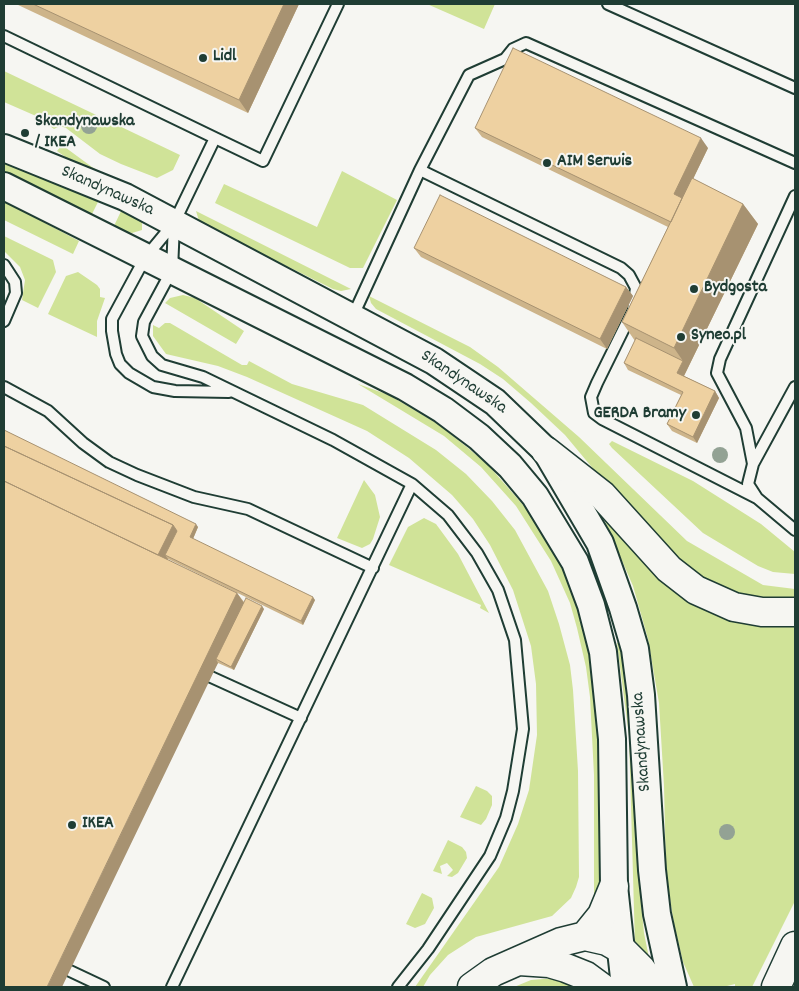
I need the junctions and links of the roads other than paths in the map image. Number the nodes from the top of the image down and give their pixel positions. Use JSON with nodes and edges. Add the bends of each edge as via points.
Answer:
{"nodes":[{"id":1,"x":338,"y":4,"type":"edge"},
{"id":2,"x":608,"y":4,"type":"edge"},
{"id":3,"x":4,"y":36,"type":"edge"},
{"id":4,"x":795,"y":88,"type":"edge"},
{"id":5,"x":215,"y":138,"type":"junction"},
{"id":6,"x":4,"y":148,"type":"edge"},
{"id":7,"x":795,"y":163,"type":"edge"},
{"id":8,"x":420,"y":170,"type":"junction"},
{"id":9,"x":4,"y":186,"type":"edge"},
{"id":10,"x":795,"y":196,"type":"edge"},
{"id":11,"x":174,"y":223,"type":"junction"},
{"id":12,"x":145,"y":258,"type":"junction"},
{"id":13,"x":4,"y":265,"type":"edge"},
{"id":14,"x":172,"y":270,"type":"junction"},
{"id":15,"x":351,"y":319,"type":"junction"},
{"id":16,"x":4,"y":321,"type":"edge"},
{"id":17,"x":4,"y":387,"type":"edge"},
{"id":18,"x":795,"y":387,"type":"edge"},
{"id":19,"x":235,"y":392,"type":"junction"},
{"id":20,"x":546,"y":451,"type":"junction"},
{"id":21,"x":753,"y":464,"type":"junction"},
{"id":22,"x":412,"y":484,"type":"junction"},
{"id":23,"x":757,"y":498,"type":"junction"},
{"id":24,"x":795,"y":530,"type":"edge"},
{"id":25,"x":373,"y":568,"type":"junction"},
{"id":26,"x":795,"y":612,"type":"edge"},
{"id":27,"x":211,"y":677,"type":"dead end"},
{"id":28,"x":301,"y":718,"type":"junction"},
{"id":29,"x":614,"y":886,"type":"junction"},
{"id":30,"x":585,"y":936,"type":"junction"},
{"id":31,"x":795,"y":946,"type":"edge"},
{"id":32,"x":621,"y":949,"type":"junction"},
{"id":33,"x":520,"y":960,"type":"junction"},
{"id":34,"x":70,"y":970,"type":"dead end"},
{"id":35,"x":104,"y":987,"type":"edge"},
{"id":36,"x":172,"y":987,"type":"edge"},
{"id":37,"x":398,"y":987,"type":"edge"},
{"id":38,"x":472,"y":987,"type":"edge"},
{"id":39,"x":601,"y":987,"type":"edge"},
{"id":40,"x":625,"y":987,"type":"edge"},
{"id":41,"x":654,"y":987,"type":"edge"},
{"id":42,"x":673,"y":987,"type":"edge"},
{"id":43,"x":776,"y":987,"type":"edge"}],
"edges":[{"from":1,"to":5,"type":"lane","via":[[263,160]]},
{"from":2,"to":4,"type":"lane"},
{"from":3,"to":5,"type":"lane"},
{"from":5,"to":11,"type":"lane"},
{"from":6,"to":11,"type":"street","name":"Skandynawska","via":[[112,191]]},
{"from":7,"to":8,"type":"lane","via":[[526,43],[513,49],[505,59],[469,75]]},
{"from":8,"to":15,"type":"lane"},
{"from":8,"to":23,"type":"lane","via":[[622,268],[636,288],[634,310],[591,397],[594,413]]},
{"from":9,"to":12,"type":"street","name":"Skandynawska"},
{"from":10,"to":21,"type":"lane","via":[[720,359],[717,373],[746,428]]},
{"from":11,"to":12,"type":"lane"},
{"from":11,"to":14,"type":"lane"},
{"from":11,"to":15,"type":"street","name":"Skandynawska"},
{"from":12,"to":14,"type":"street","name":"Skandynawska"},
{"from":12,"to":19,"type":"lane","via":[[112,319],[113,340],[120,364],[128,373],[153,387],[175,391]]},
{"from":13,"to":16,"type":"lane","via":[[15,282],[16,293]]},
{"from":14,"to":19,"type":"lane","via":[[144,322],[142,336],[146,345],[162,365],[203,377]]},
{"from":14,"to":29,"type":"street","name":"Skandynawska","via":[[405,387],[436,406],[494,452],[535,496],[574,562],[591,605],[603,652],[612,740]]},
{"from":15,"to":20,"type":"street","name":"Skandynawska","via":[[465,380],[509,414]]},
{"from":17,"to":25,"type":"lane","via":[[48,411],[109,462],[194,496],[248,509]]},
{"from":18,"to":21,"type":"lane"},
{"from":19,"to":22,"type":"lane","via":[[333,440]]},
{"from":20,"to":26,"type":"main road","via":[[602,495],[669,569],[696,590],[734,606],[762,612]]},
{"from":20,"to":42,"type":"street","name":"Skandynawska","via":[[600,543],[624,608],[635,650],[641,695],[652,870],[657,914]]},
{"from":21,"to":23,"type":"lane","via":[[748,484]]},
{"from":22,"to":25,"type":"lane"},
{"from":22,"to":37,"type":"lane","via":[[448,515],[477,553],[498,590],[515,640],[523,729],[513,791],[498,840],[428,948]]},
{"from":23,"to":24,"type":"lane"},
{"from":25,"to":28,"type":"lane"},
{"from":27,"to":28,"type":"lane"},
{"from":28,"to":36,"type":"lane"},
{"from":29,"to":30,"type":"main road","via":[[602,915]]},
{"from":29,"to":32,"type":"street","name":"Skandynawska"},
{"from":30,"to":32,"type":"main road","via":[[607,941]]},
{"from":30,"to":33,"type":"main road","via":[[561,942]]},
{"from":31,"to":43,"type":"main road"},
{"from":32,"to":40,"type":"street","name":"Skandynawska"},
{"from":32,"to":41,"type":"main road"},
{"from":33,"to":38,"type":"main road","via":[[493,972]]},
{"from":33,"to":39,"type":"main road","via":[[566,968],[586,976]]},
{"from":34,"to":35,"type":"lane"}]}
